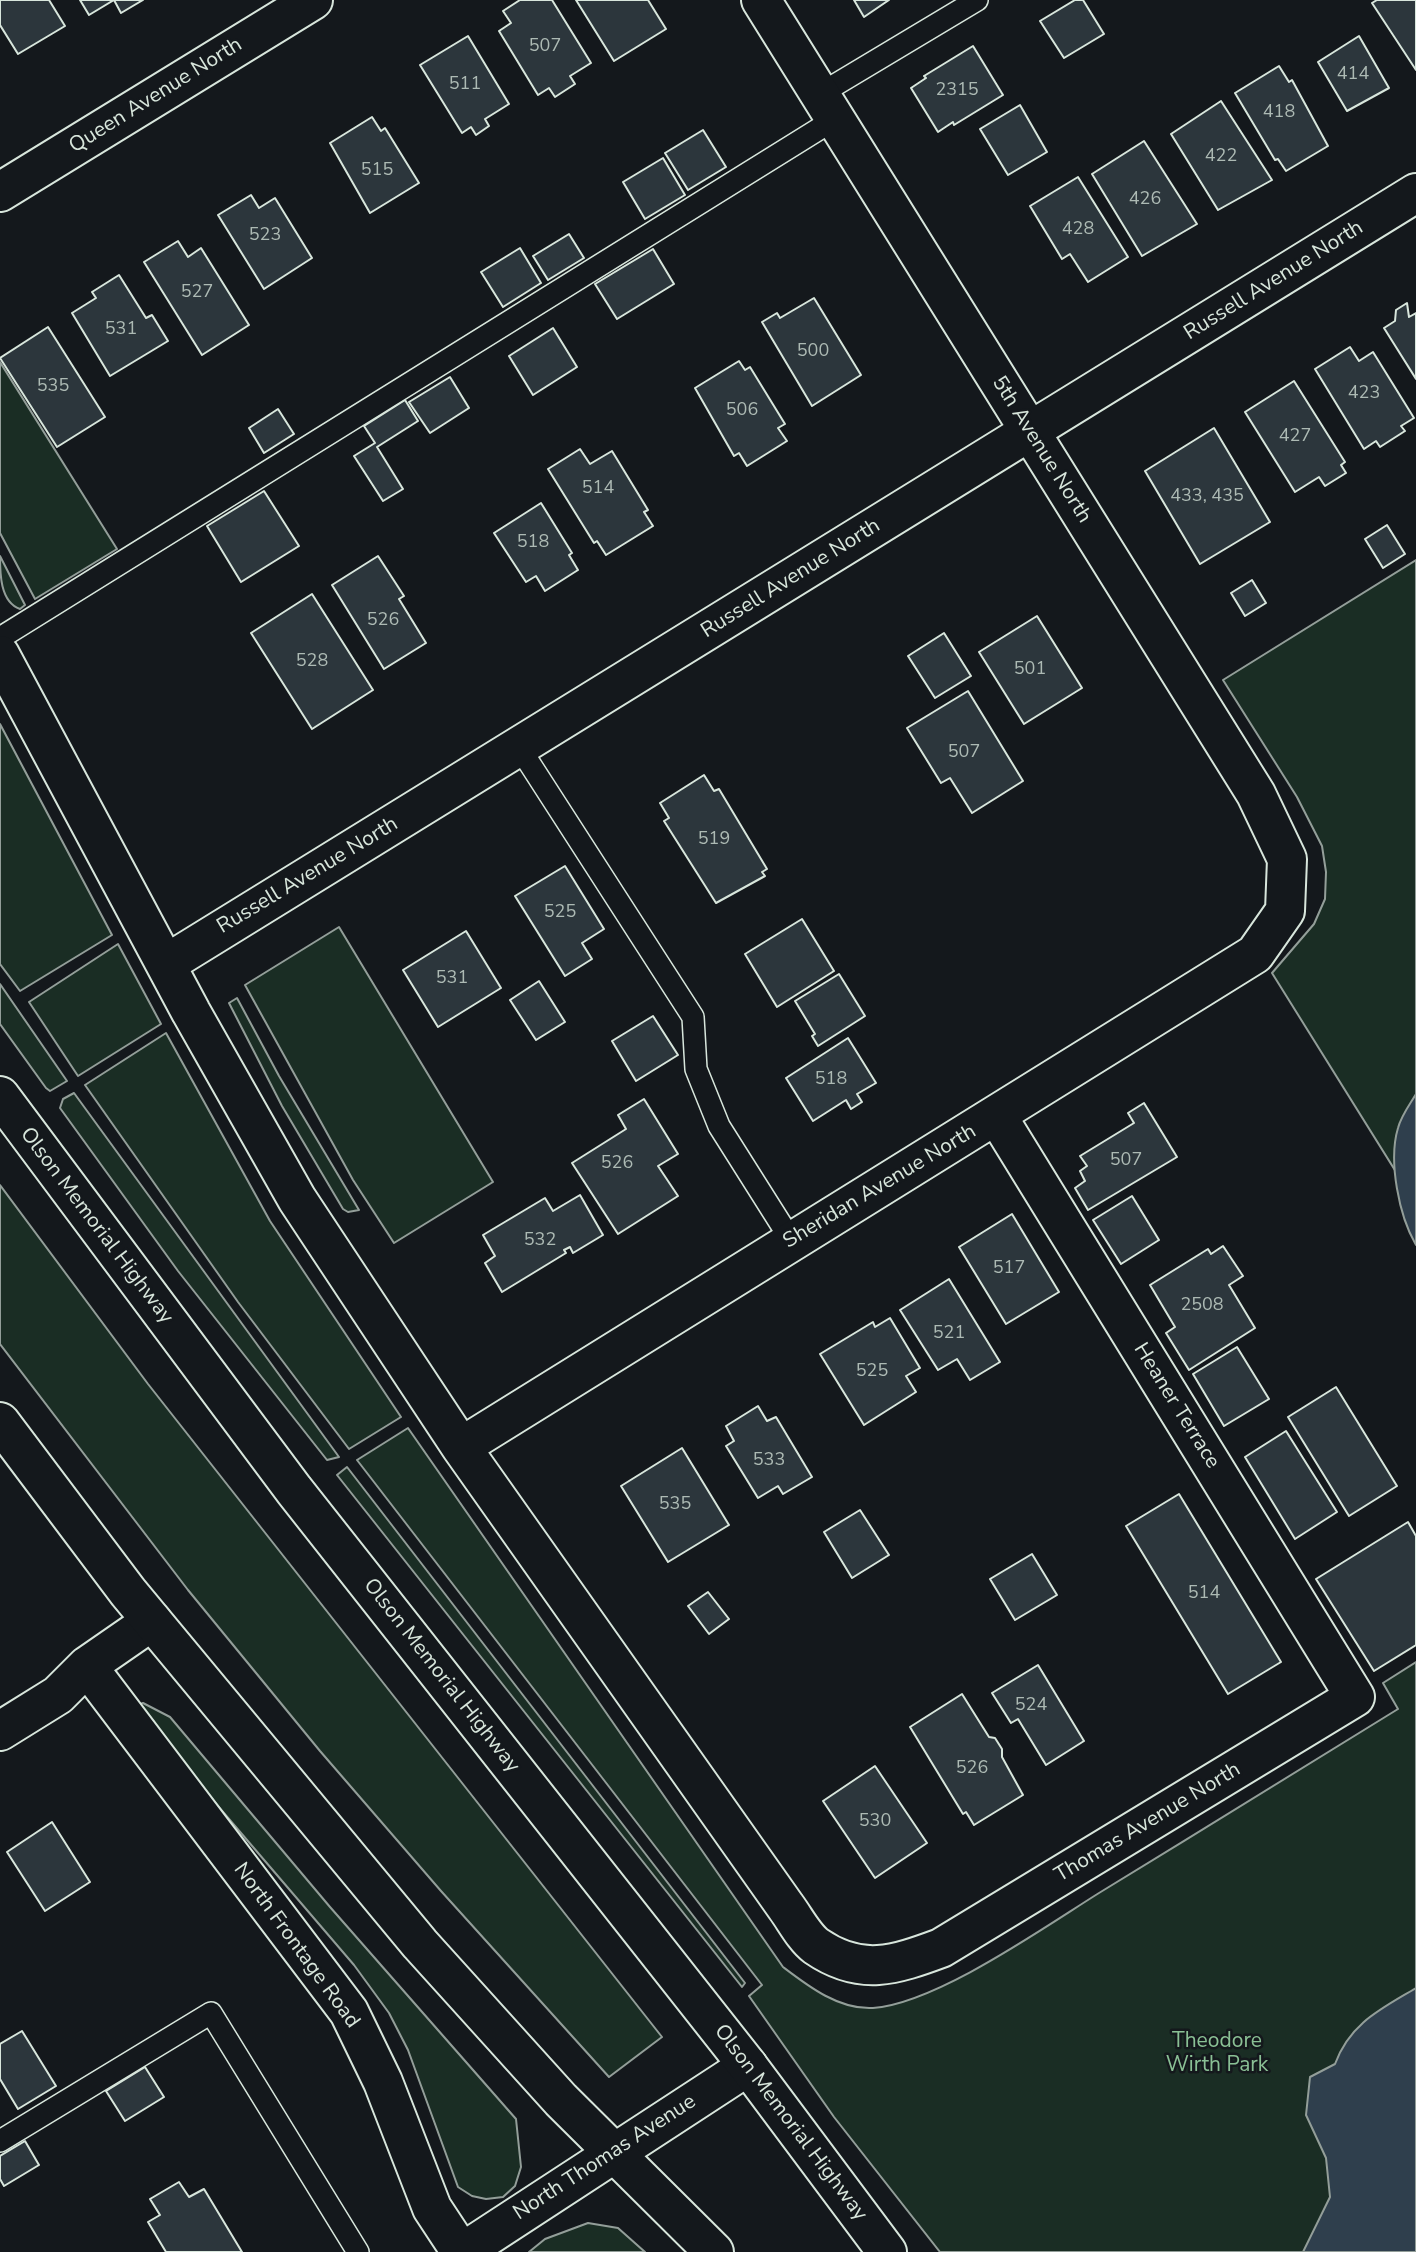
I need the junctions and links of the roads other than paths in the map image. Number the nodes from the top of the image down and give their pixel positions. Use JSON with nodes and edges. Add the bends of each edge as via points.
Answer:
{"nodes":[{"id":1,"x":313,"y":0,"type":"edge"},
{"id":2,"x":761,"y":0,"type":"edge"},
{"id":3,"x":977,"y":0,"type":"edge"},
{"id":4,"x":828,"y":106,"type":"junction"},
{"id":5,"x":0,"y":192,"type":"edge"},
{"id":6,"x":1416,"y":193,"type":"edge"},
{"id":7,"x":1030,"y":432,"type":"junction"},
{"id":8,"x":0,"y":638,"type":"edge"},
{"id":9,"x":0,"y":654,"type":"edge"},
{"id":10,"x":519,"y":747,"type":"junction"},
{"id":11,"x":1285,"y":911,"type":"joint"},
{"id":12,"x":166,"y":964,"type":"junction"},
{"id":13,"x":0,"y":1097,"type":"edge"},
{"id":14,"x":997,"y":1116,"type":"junction"},
{"id":15,"x":791,"y":1240,"type":"junction"},
{"id":16,"x":0,"y":1422,"type":"edge"},
{"id":17,"x":461,"y":1447,"type":"junction"},
{"id":18,"x":152,"y":1621,"type":"junction"},
{"id":19,"x":87,"y":1666,"type":"junction"},
{"id":20,"x":1355,"y":1697,"type":"joint"},
{"id":21,"x":0,"y":1731,"type":"edge"},
{"id":22,"x":748,"y":2066,"type":"junction"},
{"id":23,"x":0,"y":2141,"type":"edge"},
{"id":24,"x":612,"y":2152,"type":"junction"},
{"id":25,"x":358,"y":2252,"type":"edge"},
{"id":26,"x":462,"y":2252,"type":"edge"},
{"id":27,"x":714,"y":2252,"type":"edge"},
{"id":28,"x":887,"y":2252,"type":"edge"}],
"edges":[{"from":1,"to":5,"type":"street","name":"Queen Avenue North"},
{"from":2,"to":4,"type":"street","name":"5th Avenue North"},
{"from":3,"to":4,"type":"lane"},
{"from":4,"to":7,"type":"street","name":"5th Avenue North"},
{"from":4,"to":8,"type":"lane"},
{"from":6,"to":7,"type":"street","name":"Russell Avenue North"},
{"from":7,"to":10,"type":"street","name":"Russell Avenue North"},
{"from":7,"to":11,"type":"street","name":"5th Avenue North","via":[[1256,794],[1287,859]]},
{"from":9,"to":12,"type":"street","name":"Thomas Avenue North"},
{"from":10,"to":12,"type":"street","name":"Russell Avenue North"},
{"from":10,"to":15,"type":"lane","via":[[693,1017],[696,1069],[719,1126]]},
{"from":11,"to":14,"type":"street","name":"Sheridan Avenue North","via":[[1255,954]]},
{"from":12,"to":17,"type":"street","name":"Thomas Avenue North","via":[[297,1199]]},
{"from":13,"to":22,"type":"street","name":"Olson Memorial Highway","via":[[294,1490]]},
{"from":14,"to":15,"type":"street","name":"Sheridan Avenue North"},
{"from":14,"to":20,"type":"street","name":"Heaner Terrace"},
{"from":15,"to":17,"type":"street","name":"Sheridan Avenue North"},
{"from":16,"to":18,"type":"street"},
{"from":17,"to":20,"type":"street","name":"Thomas Avenue North","via":[[814,1945],[850,1963],[892,1966],[941,1948]]},
{"from":18,"to":19,"type":"street"},
{"from":18,"to":24,"type":"street","via":[[420,1944]]},
{"from":19,"to":21,"type":"street","via":[[58,1695]]},
{"from":19,"to":26,"type":"street","name":"North Frontage Road","via":[[349,2012],[383,2082],[432,2208]]},
{"from":22,"to":24,"type":"street","name":"North Thomas Avenue"},
{"from":22,"to":28,"type":"street","name":"Olson Memorial Highway"},
{"from":23,"to":25,"type":"lane","via":[[211,2013]]},
{"from":24,"to":26,"type":"street","name":"North Thomas Avenue"},
{"from":24,"to":27,"type":"street"}]}
